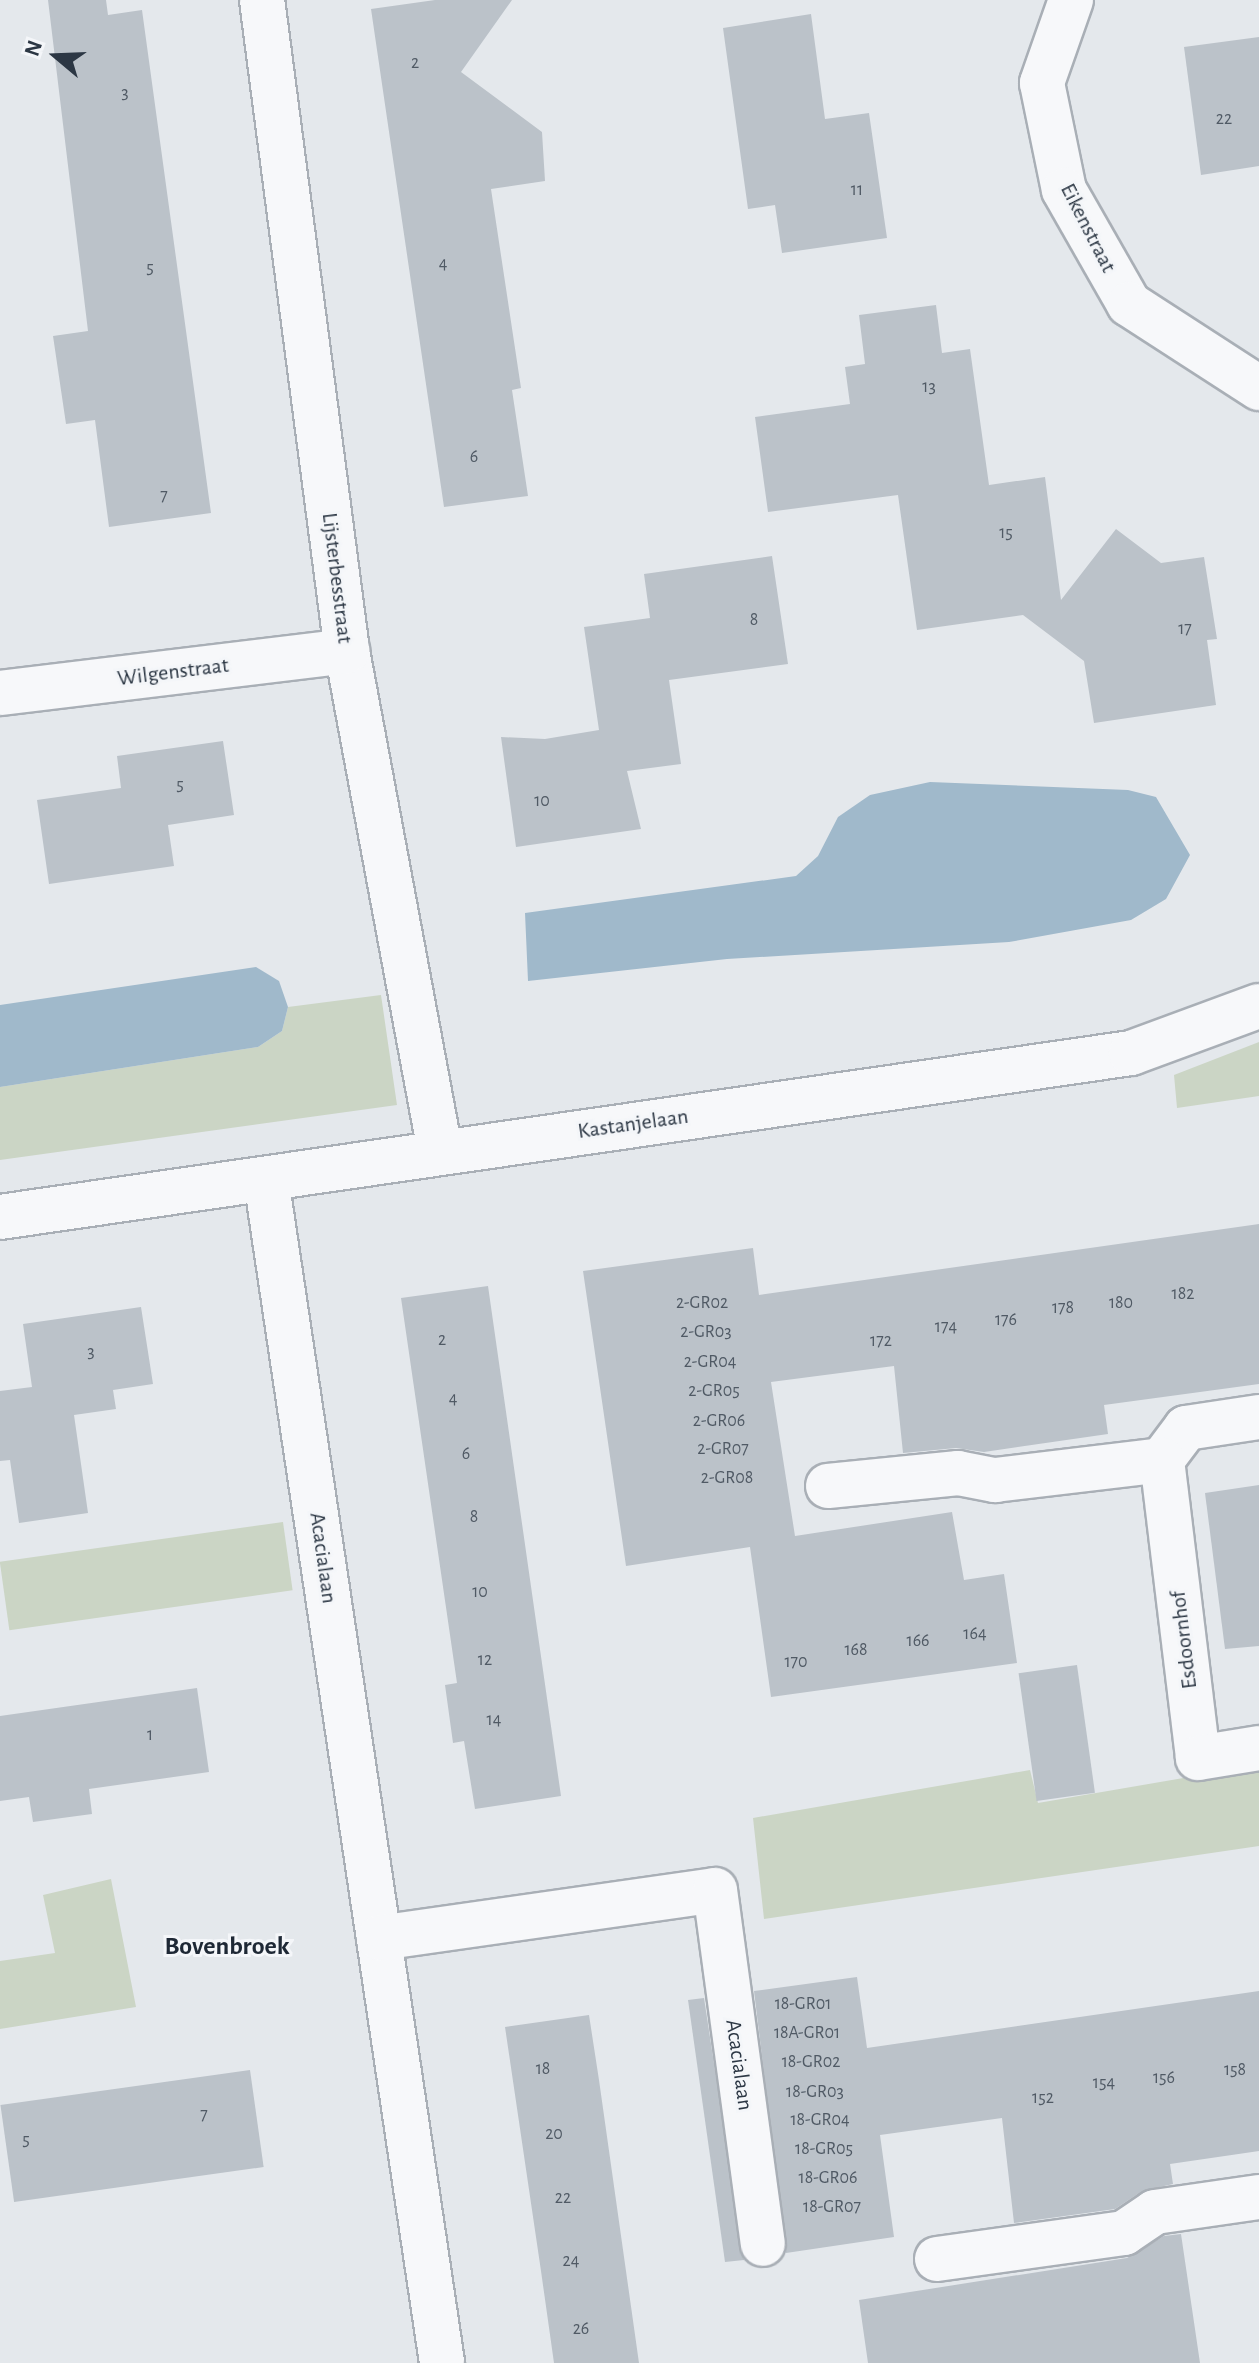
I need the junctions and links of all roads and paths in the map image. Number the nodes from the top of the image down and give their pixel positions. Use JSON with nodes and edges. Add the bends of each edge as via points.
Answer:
{"nodes":[{"id":1,"x":262,"y":0,"type":"edge"},
{"id":2,"x":1071,"y":0,"type":"edge"},
{"id":3,"x":1259,"y":388,"type":"edge"},
{"id":4,"x":347,"y":651,"type":"junction"},
{"id":5,"x":0,"y":693,"type":"edge"},
{"id":6,"x":1259,"y":1006,"type":"edge"},
{"id":7,"x":440,"y":1151,"type":"junction"},
{"id":8,"x":266,"y":1179,"type":"junction"},
{"id":9,"x":0,"y":1217,"type":"edge"},
{"id":10,"x":1259,"y":1417,"type":"edge"},
{"id":11,"x":1162,"y":1460,"type":"junction"},
{"id":12,"x":828,"y":1486,"type":"dead end"},
{"id":13,"x":1259,"y":1748,"type":"edge"},
{"id":14,"x":379,"y":1938,"type":"junction"},
{"id":15,"x":1259,"y":2197,"type":"edge"},
{"id":16,"x":763,"y":2244,"type":"dead end"},
{"id":17,"x":937,"y":2259,"type":"dead end"},
{"id":18,"x":442,"y":2363,"type":"edge"}],
"edges":[{"from":1,"to":4,"type":"street","name":"Lijsterbesstraat"},
{"from":2,"to":3,"type":"street","name":"Eikenstraat","via":[[1042,83],[1064,190],[1129,304]]},
{"from":4,"to":5,"type":"street","name":"Wilgenstraat"},
{"from":4,"to":7,"type":"street","name":"Lijsterbesstraat"},
{"from":6,"to":7,"type":"street","name":"Kastanjelaan","via":[[1131,1053]]},
{"from":7,"to":8,"type":"street","name":"Kastanjelaan"},
{"from":8,"to":9,"type":"street","name":"Kastanjelaan"},
{"from":8,"to":14,"type":"street","name":"Acacialaan"},
{"from":10,"to":11,"type":"street","via":[[1186,1428]]},
{"from":11,"to":12,"type":"street","via":[[995,1480],[958,1473]]},
{"from":11,"to":13,"type":"street","name":"Esdoornhof","via":[[1198,1758]]},
{"from":14,"to":16,"type":"street","name":"Acacialaan","via":[[715,1890]]},
{"from":14,"to":18,"type":"street","name":"Acacialaan"},
{"from":15,"to":17,"type":"street","via":[[1155,2212],[1124,2233]]}]}
